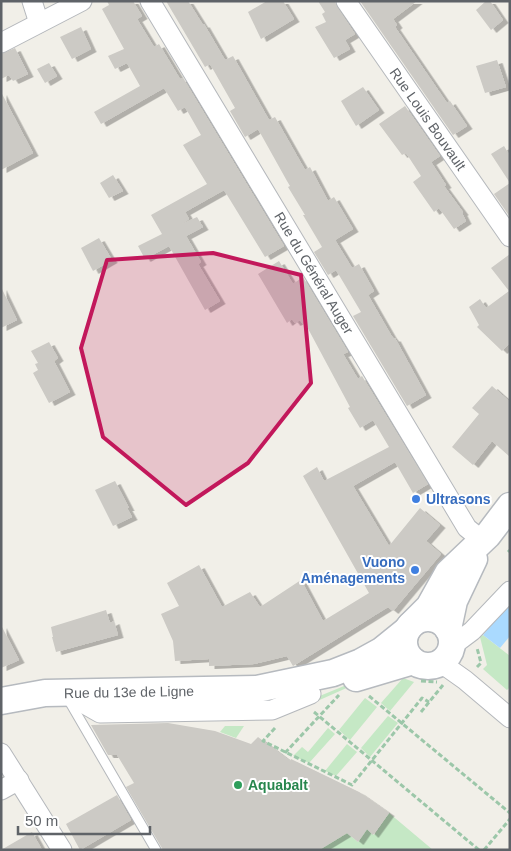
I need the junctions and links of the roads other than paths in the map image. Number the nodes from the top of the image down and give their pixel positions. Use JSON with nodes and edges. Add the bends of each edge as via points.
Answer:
{"nodes":[{"id":1,"x":32,"y":1,"type":"edge"},
{"id":2,"x":82,"y":1,"type":"edge"},
{"id":3,"x":150,"y":1,"type":"edge"},
{"id":4,"x":346,"y":1,"type":"edge"},
{"id":5,"x":39,"y":23,"type":"junction"},
{"id":6,"x":1,"y":43,"type":"edge"},
{"id":7,"x":510,"y":237,"type":"edge"},
{"id":8,"x":510,"y":506,"type":"edge"},
{"id":9,"x":482,"y":533,"type":"junction"},
{"id":10,"x":510,"y":591,"type":"edge"},
{"id":11,"x":409,"y":628,"type":"junction"},
{"id":12,"x":451,"y":651,"type":"junction"},
{"id":13,"x":413,"y":661,"type":"junction"},
{"id":14,"x":257,"y":689,"type":"junction"},
{"id":15,"x":64,"y":692,"type":"junction"},
{"id":16,"x":1,"y":701,"type":"edge"},
{"id":17,"x":313,"y":705,"type":"junction"},
{"id":18,"x":510,"y":718,"type":"edge"},
{"id":19,"x":1,"y":753,"type":"edge"},
{"id":20,"x":18,"y":780,"type":"junction"},
{"id":21,"x":1,"y":790,"type":"edge"},
{"id":22,"x":62,"y":850,"type":"edge"},
{"id":23,"x":156,"y":850,"type":"edge"}],
"edges":[{"from":1,"to":5,"type":"street"},
{"from":2,"to":5,"type":"street"},
{"from":3,"to":9,"type":"street","name":"Rue du Général Auger","via":[[467,528]]},
{"from":4,"to":7,"type":"street","name":"Rue Louis Bouvault"},
{"from":5,"to":6,"type":"street"},
{"from":8,"to":9,"type":"main road","name":"Rue du 13e de Ligne"},
{"from":9,"to":11,"type":"main road","name":"Rue du 13e de Ligne","via":[[448,573],[429,607]]},
{"from":9,"to":12,"type":"main road","name":"Rue du 13e de Ligne","via":[[454,601]]},
{"from":10,"to":12,"type":"street"},
{"from":11,"to":12,"type":"main road","via":[[419,620],[438,620]]},
{"from":11,"to":13,"type":"main road","via":[[404,648]]},
{"from":11,"to":14,"type":"main road","name":"Rue du 13e de Ligne","via":[[381,651],[361,662],[333,673]]},
{"from":12,"to":13,"type":"main road","via":[[427,666]]},
{"from":12,"to":18,"type":"street","via":[[465,680]]},
{"from":13,"to":17,"type":"main road","name":"Rue du 13e de Ligne","via":[[384,668]]},
{"from":14,"to":15,"type":"main road","name":"Rue du 13e de Ligne"},
{"from":14,"to":17,"type":"main road","name":"Rue du 13e de Ligne"},
{"from":15,"to":16,"type":"main road","name":"Rue du 13e de Ligne"},
{"from":15,"to":17,"type":"street","via":[[100,713],[272,710]]},
{"from":15,"to":23,"type":"lane"},
{"from":19,"to":20,"type":"street"},
{"from":20,"to":21,"type":"street"},
{"from":20,"to":22,"type":"street"}]}
